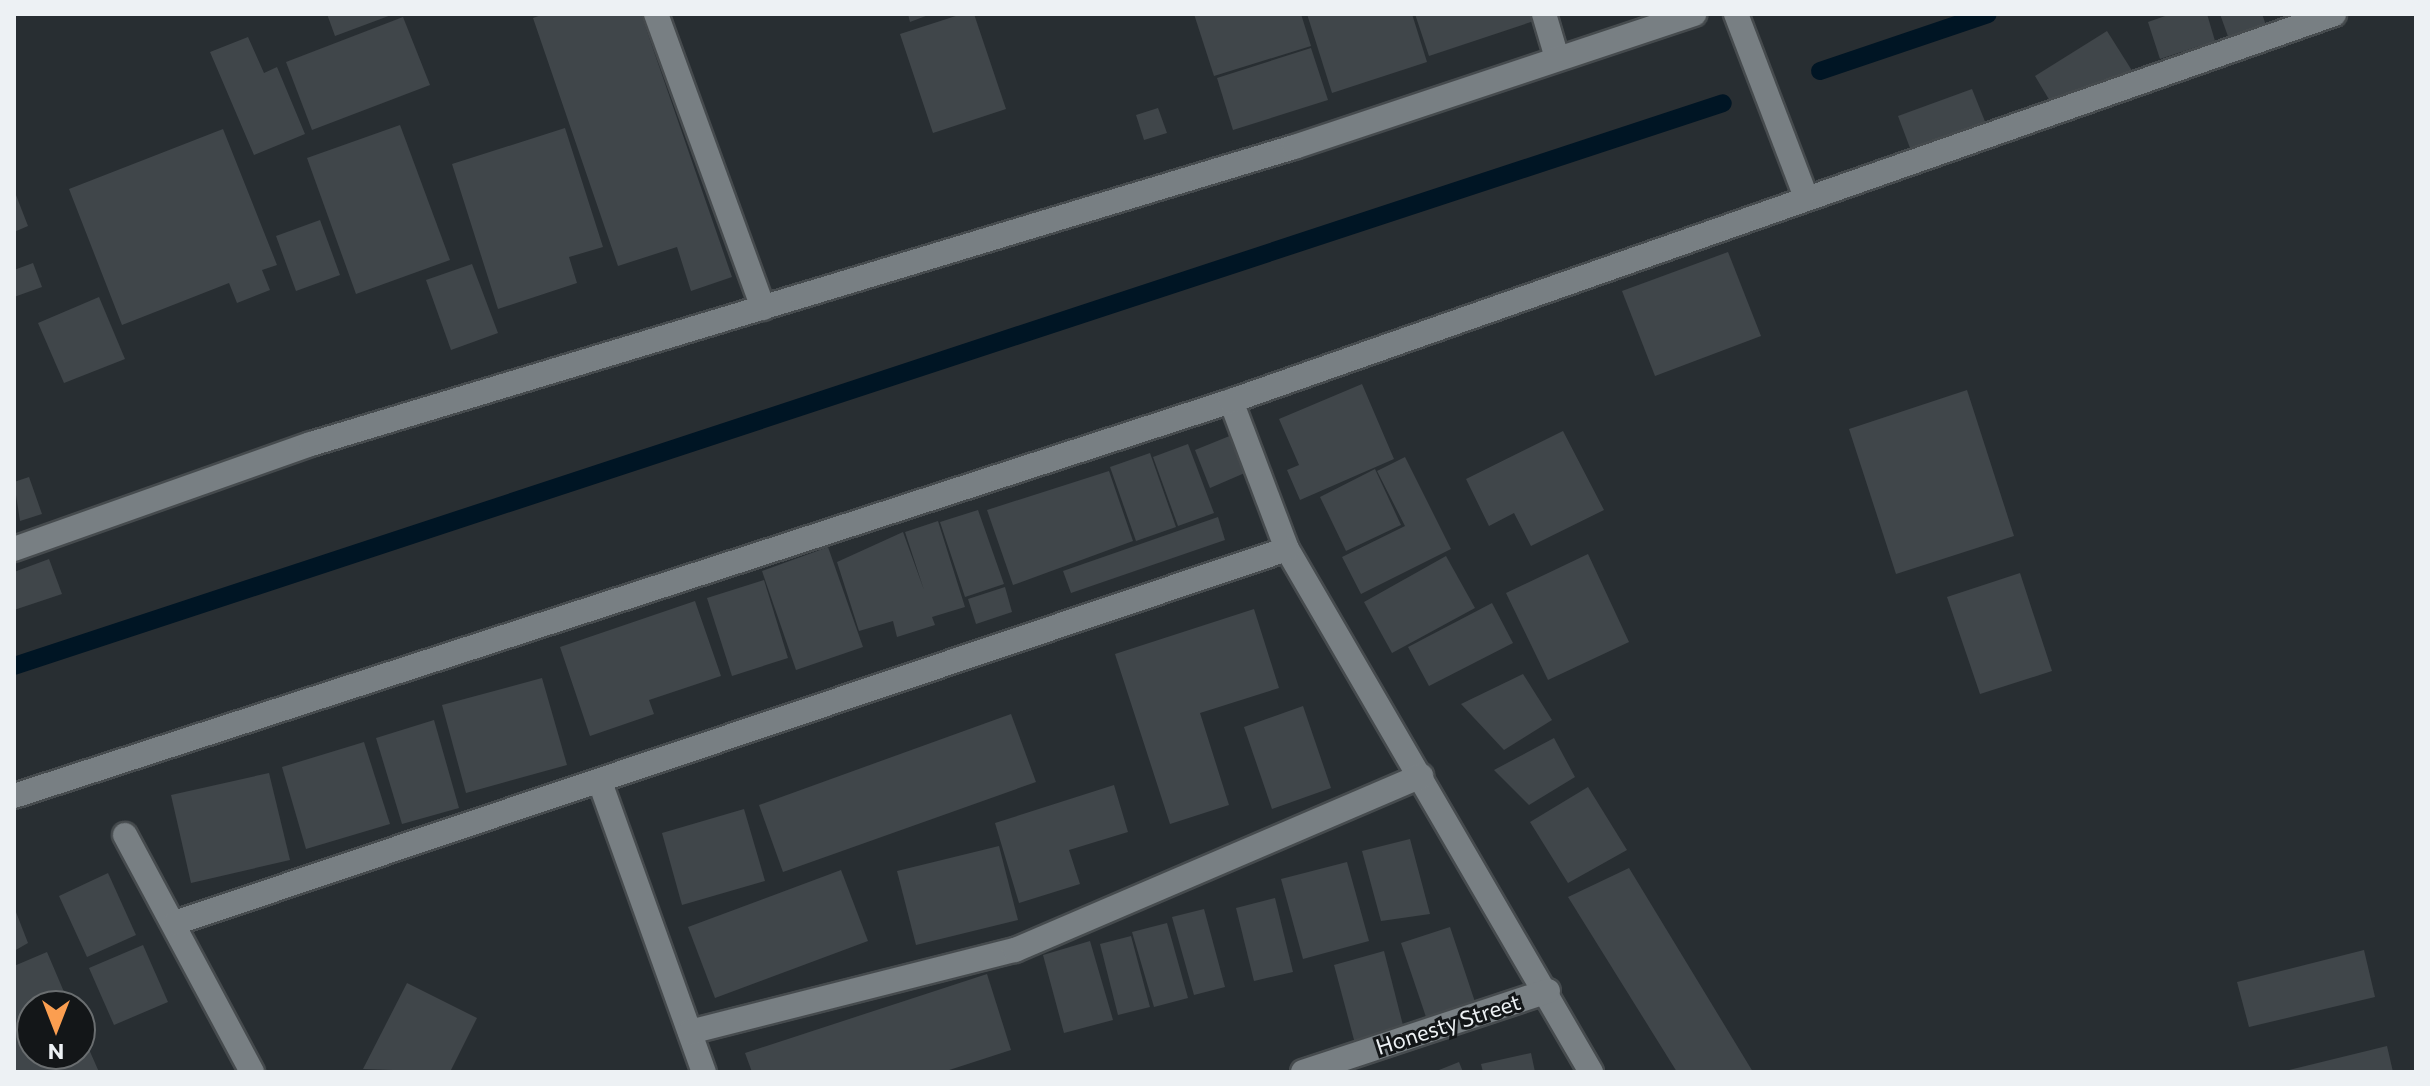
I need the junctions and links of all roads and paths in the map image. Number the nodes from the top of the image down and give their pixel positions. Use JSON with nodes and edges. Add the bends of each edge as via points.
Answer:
{"nodes":[{"id":1,"x":656,"y":14,"type":"edge"},
{"id":2,"x":1544,"y":14,"type":"edge"},
{"id":3,"x":1694,"y":14,"type":"edge"},
{"id":4,"x":1736,"y":14,"type":"edge"},
{"id":5,"x":2334,"y":14,"type":"edge"},
{"id":6,"x":1557,"y":58,"type":"junction"},
{"id":7,"x":1806,"y":197,"type":"junction"},
{"id":8,"x":763,"y":308,"type":"junction"},
{"id":9,"x":1231,"y":401,"type":"junction"},
{"id":10,"x":14,"y":549,"type":"edge"},
{"id":11,"x":1287,"y":549,"type":"junction"},
{"id":12,"x":1421,"y":776,"type":"junction"},
{"id":13,"x":600,"y":782,"type":"junction"},
{"id":14,"x":14,"y":796,"type":"edge"},
{"id":15,"x":125,"y":835,"type":"dead end"},
{"id":16,"x":175,"y":923,"type":"junction"},
{"id":17,"x":1548,"y":991,"type":"junction"},
{"id":18,"x":690,"y":1032,"type":"junction"},
{"id":19,"x":249,"y":1071,"type":"edge"},
{"id":20,"x":704,"y":1072,"type":"edge"},
{"id":21,"x":1303,"y":1072,"type":"edge"},
{"id":22,"x":1591,"y":1072,"type":"edge"}],
"edges":[{"from":1,"to":8,"type":"street"},
{"from":2,"to":6,"type":"street"},
{"from":3,"to":6,"type":"street"},
{"from":4,"to":7,"type":"street"},
{"from":5,"to":7,"type":"street"},
{"from":6,"to":8,"type":"street","via":[[1294,147]]},
{"from":7,"to":9,"type":"street"},
{"from":8,"to":10,"type":"street","via":[[311,444]]},
{"from":9,"to":11,"type":"street"},
{"from":9,"to":14,"type":"street"},
{"from":11,"to":12,"type":"street"},
{"from":11,"to":13,"type":"street"},
{"from":12,"to":17,"type":"street"},
{"from":12,"to":18,"type":"street","via":[[1015,950]]},
{"from":13,"to":16,"type":"street"},
{"from":13,"to":18,"type":"street"},
{"from":15,"to":16,"type":"street"},
{"from":16,"to":19,"type":"street"},
{"from":17,"to":21,"type":"street","name":"Honesty Street"},
{"from":17,"to":22,"type":"street"},
{"from":18,"to":20,"type":"street"}]}
